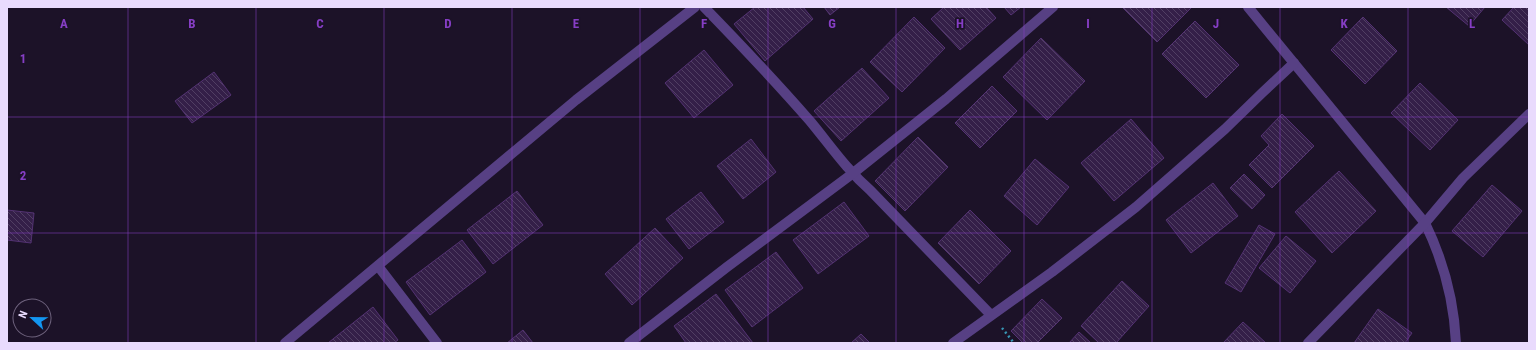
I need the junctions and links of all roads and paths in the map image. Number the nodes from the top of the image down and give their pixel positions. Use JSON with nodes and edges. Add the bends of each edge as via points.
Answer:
{"nodes":[{"id":1,"x":695,"y":7,"type":"edge"},
{"id":2,"x":704,"y":7,"type":"edge"},
{"id":3,"x":1053,"y":7,"type":"edge"},
{"id":4,"x":1248,"y":7,"type":"edge"},
{"id":5,"x":1294,"y":63,"type":"junction"},
{"id":6,"x":1529,"y":114,"type":"edge"},
{"id":7,"x":852,"y":174,"type":"junction"},
{"id":8,"x":1425,"y":223,"type":"junction"},
{"id":9,"x":378,"y":266,"type":"junction"},
{"id":10,"x":991,"y":315,"type":"junction"},
{"id":11,"x":285,"y":343,"type":"edge"},
{"id":12,"x":437,"y":343,"type":"edge"},
{"id":13,"x":629,"y":343,"type":"edge"},
{"id":14,"x":953,"y":343,"type":"edge"},
{"id":15,"x":1308,"y":343,"type":"edge"},
{"id":16,"x":1456,"y":343,"type":"edge"}],
"edges":[{"from":1,"to":9,"type":"street","via":[[576,100]]},
{"from":2,"to":7,"type":"street","via":[[805,116]]},
{"from":3,"to":7,"type":"street","via":[[946,99]]},
{"from":4,"to":5,"type":"street"},
{"from":5,"to":8,"type":"street"},
{"from":5,"to":10,"type":"street","via":[[1225,129],[1136,207]]},
{"from":6,"to":8,"type":"street","via":[[1463,178]]},
{"from":7,"to":10,"type":"street"},
{"from":7,"to":13,"type":"street"},
{"from":8,"to":15,"type":"street"},
{"from":8,"to":16,"type":"street","via":[[1438,250],[1448,283]]},
{"from":9,"to":11,"type":"street"},
{"from":9,"to":12,"type":"street"},
{"from":10,"to":14,"type":"street"}]}
